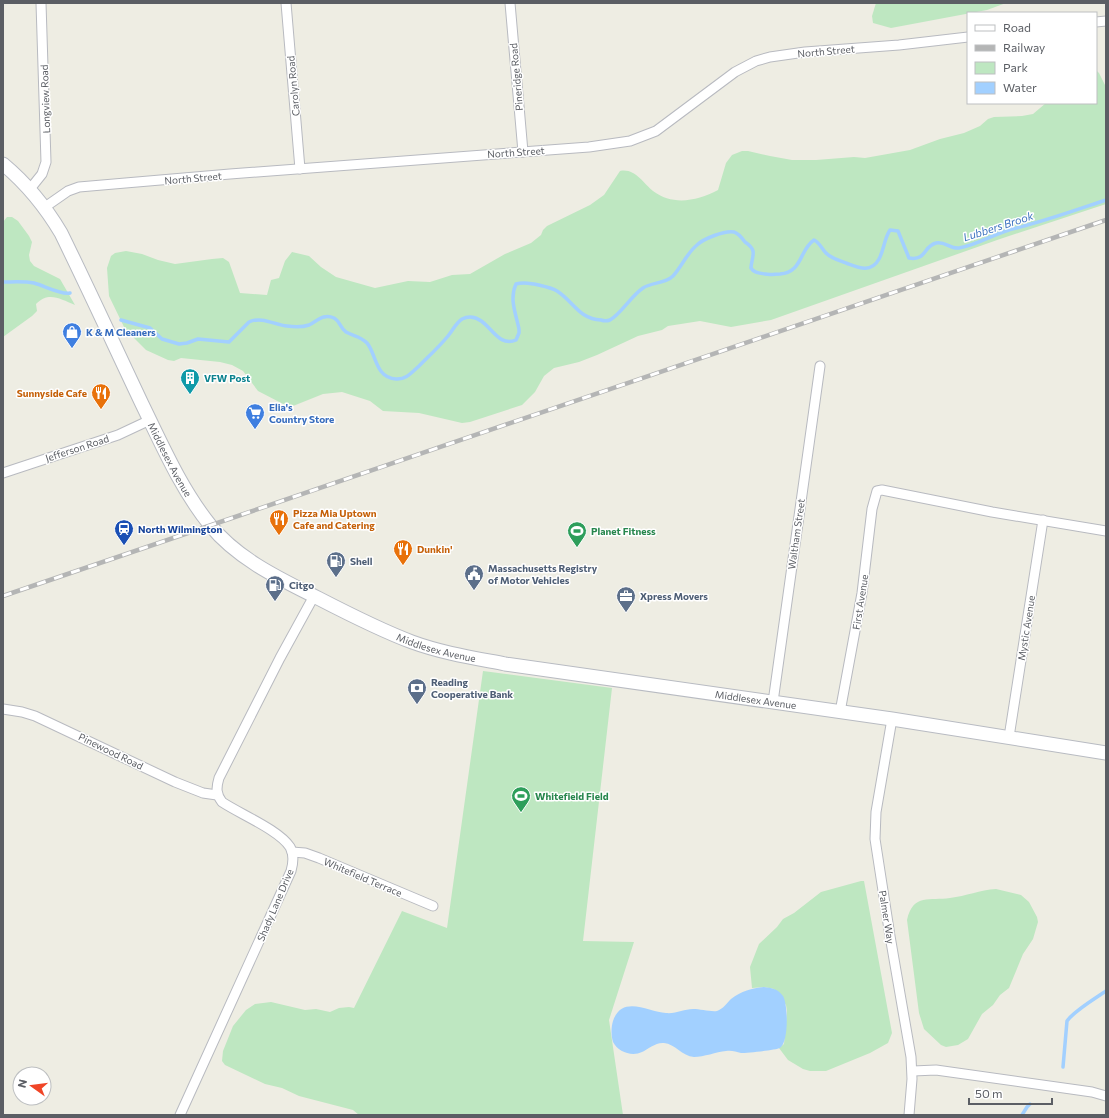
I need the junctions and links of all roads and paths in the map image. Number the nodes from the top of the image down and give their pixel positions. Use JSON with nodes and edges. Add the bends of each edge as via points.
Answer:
{"nodes":[{"id":1,"x":41,"y":3,"type":"edge"},
{"id":2,"x":286,"y":3,"type":"edge"},
{"id":3,"x":510,"y":3,"type":"edge"},
{"id":4,"x":967,"y":38,"type":"edge"},
{"id":5,"x":523,"y":152,"type":"junction"},
{"id":6,"x":3,"y":164,"type":"edge"},
{"id":7,"x":300,"y":169,"type":"junction"},
{"id":8,"x":30,"y":189,"type":"junction"},
{"id":9,"x":45,"y":207,"type":"junction"},
{"id":10,"x":820,"y":366,"type":"dead end"},
{"id":11,"x":150,"y":420,"type":"junction"},
{"id":12,"x":3,"y":473,"type":"edge"},
{"id":13,"x":1042,"y":520,"type":"junction"},
{"id":14,"x":1106,"y":531,"type":"edge"},
{"id":15,"x":314,"y":596,"type":"junction"},
{"id":16,"x":773,"y":702,"type":"junction"},
{"id":17,"x":3,"y":709,"type":"edge"},
{"id":18,"x":840,"y":712,"type":"junction"},
{"id":19,"x":892,"y":719,"type":"junction"},
{"id":20,"x":1009,"y":737,"type":"junction"},
{"id":21,"x":1106,"y":753,"type":"edge"},
{"id":22,"x":218,"y":795,"type":"junction"},
{"id":23,"x":292,"y":852,"type":"junction"},
{"id":24,"x":433,"y":906,"type":"dead end"},
{"id":25,"x":913,"y":1071,"type":"junction"},
{"id":26,"x":1106,"y":1096,"type":"edge"},
{"id":27,"x":180,"y":1115,"type":"edge"},
{"id":28,"x":909,"y":1115,"type":"edge"}],
"edges":[{"from":1,"to":8,"type":"street","name":"Longview Road","via":[[46,162],[42,174]]},
{"from":2,"to":7,"type":"street","name":"Carolyn Road"},
{"from":3,"to":5,"type":"street","name":"Pineridge Road"},
{"from":4,"to":5,"type":"street","name":"North Street","via":[[770,57],[735,72],[656,131],[644,136],[603,146]]},
{"from":5,"to":7,"type":"street","name":"North Street"},
{"from":6,"to":8,"type":"main road","name":"Middlesex Avenue"},
{"from":7,"to":9,"type":"street","name":"North Street","via":[[80,187],[68,191]]},
{"from":8,"to":9,"type":"main road","name":"Middlesex Avenue"},
{"from":9,"to":11,"type":"main road","name":"Middlesex Avenue","via":[[76,263]]},
{"from":10,"to":16,"type":"street","name":"Waltham Street"},
{"from":11,"to":12,"type":"street","name":"Jefferson Road","via":[[118,435]]},
{"from":11,"to":15,"type":"main road","name":"Middlesex Avenue","via":[[182,482],[218,534],[232,548],[266,571]]},
{"from":13,"to":14,"type":"street"},
{"from":13,"to":18,"type":"street","name":"First Avenue","via":[[877,491],[872,509],[862,593]]},
{"from":13,"to":20,"type":"street","name":"Mystic Avenue"},
{"from":15,"to":16,"type":"main road","name":"Middlesex Avenue","via":[[395,635],[451,653],[513,665]]},
{"from":15,"to":22,"type":"street","via":[[219,778]]},
{"from":16,"to":18,"type":"main road","name":"Middlesex Avenue"},
{"from":17,"to":22,"type":"street","name":"Pinewood Road","via":[[35,716],[175,782],[203,793]]},
{"from":18,"to":19,"type":"main road","name":"Middlesex Avenue"},
{"from":19,"to":20,"type":"main road","name":"Middlesex Avenue"},
{"from":19,"to":25,"type":"street","name":"Palmer Way","via":[[876,812],[875,839]]},
{"from":20,"to":21,"type":"main road","name":"Middlesex Avenue"},
{"from":22,"to":23,"type":"street","via":[[226,805],[272,831]]},
{"from":23,"to":24,"type":"street","name":"Whitefield Terrace","via":[[319,858]]},
{"from":23,"to":27,"type":"street","name":"Shady Lane Drive","via":[[292,867],[287,882]]},
{"from":25,"to":26,"type":"street","via":[[936,1070]]},
{"from":25,"to":28,"type":"street","name":"Palmer Way"}]}
